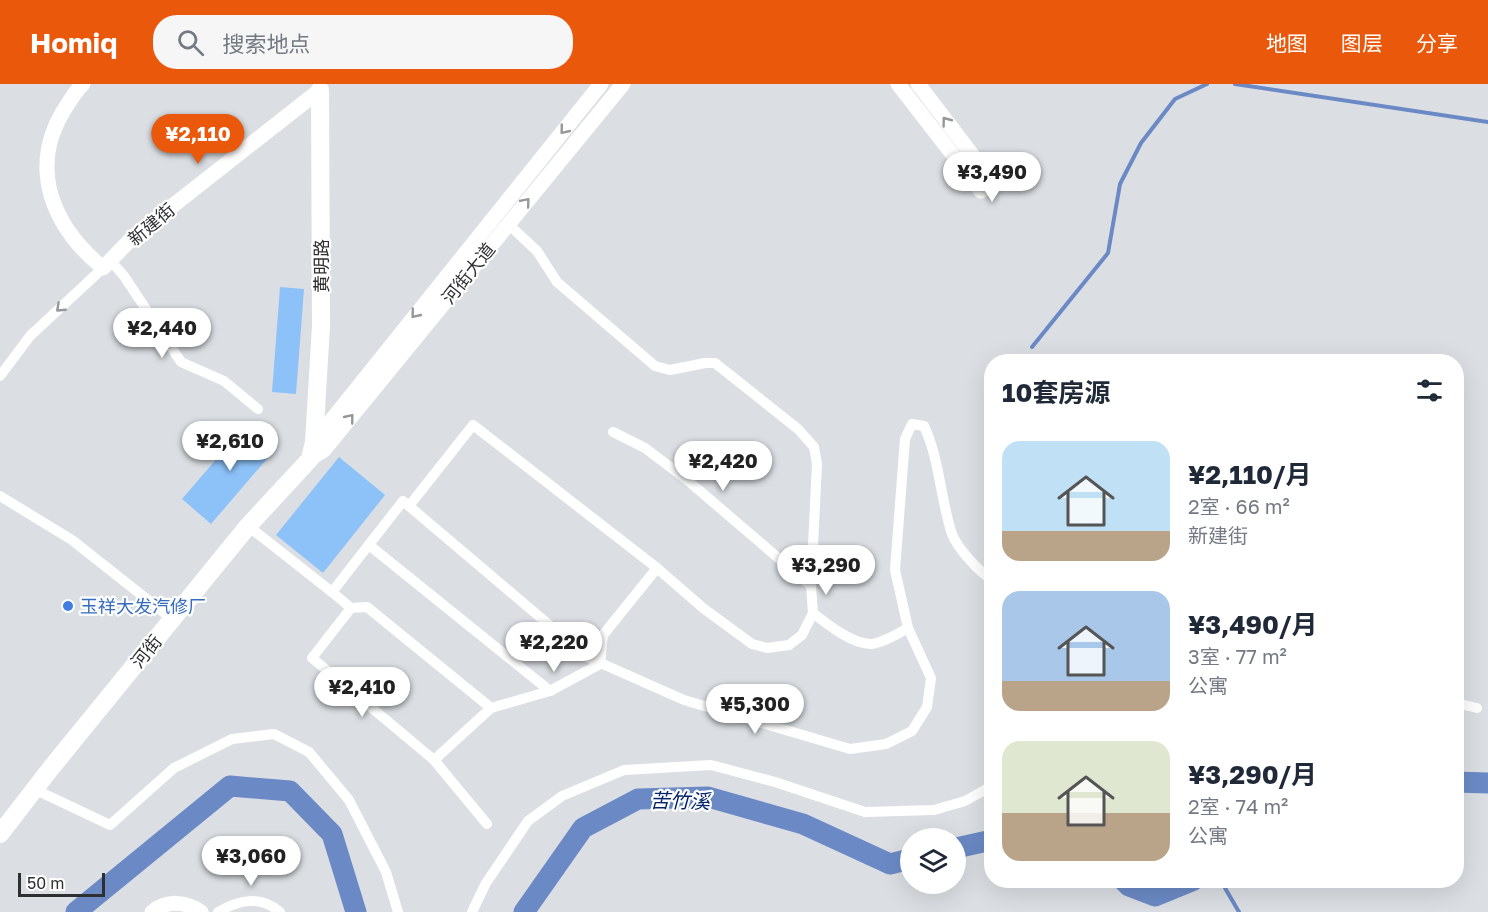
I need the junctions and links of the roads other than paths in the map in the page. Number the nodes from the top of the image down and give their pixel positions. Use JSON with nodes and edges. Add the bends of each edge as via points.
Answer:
{"nodes":[{"id":1,"x":83,"y":84,"type":"edge"},
{"id":2,"x":601,"y":84,"type":"edge"},
{"id":3,"x":623,"y":84,"type":"edge"},
{"id":4,"x":898,"y":84,"type":"edge"},
{"id":5,"x":918,"y":84,"type":"edge"},
{"id":6,"x":325,"y":87,"type":"edge"},
{"id":7,"x":508,"y":224,"type":"junction"},
{"id":8,"x":107,"y":264,"type":"junction"},
{"id":9,"x":0,"y":376,"type":"edge"},
{"id":10,"x":258,"y":409,"type":"dead end"},
{"id":11,"x":613,"y":432,"type":"dead end"},
{"id":12,"x":312,"y":451,"type":"junction"},
{"id":13,"x":0,"y":496,"type":"edge"},
{"id":14,"x":409,"y":506,"type":"junction"},
{"id":15,"x":248,"y":526,"type":"junction"},
{"id":16,"x":369,"y":545,"type":"junction"},
{"id":17,"x":657,"y":568,"type":"junction"},
{"id":18,"x":984,"y":575,"type":"edge"},
{"id":19,"x":811,"y":586,"type":"junction"},
{"id":20,"x":332,"y":592,"type":"junction"},
{"id":21,"x":351,"y":608,"type":"junction"},
{"id":22,"x":813,"y":613,"type":"junction"},
{"id":23,"x":172,"y":619,"type":"junction"},
{"id":24,"x":908,"y":627,"type":"junction"},
{"id":25,"x":600,"y":664,"type":"junction"},
{"id":26,"x":550,"y":691,"type":"junction"},
{"id":27,"x":1464,"y":705,"type":"edge"},
{"id":28,"x":492,"y":708,"type":"junction"},
{"id":29,"x":1477,"y":708,"type":"dead end"},
{"id":30,"x":434,"y":760,"type":"junction"},
{"id":31,"x":36,"y":790,"type":"junction"},
{"id":32,"x":984,"y":790,"type":"edge"},
{"id":33,"x":487,"y":824,"type":"dead end"},
{"id":34,"x":0,"y":834,"type":"edge"},
{"id":35,"x":152,"y":912,"type":"edge"},
{"id":36,"x":201,"y":912,"type":"edge"},
{"id":37,"x":218,"y":912,"type":"edge"},
{"id":38,"x":280,"y":912,"type":"edge"},
{"id":39,"x":398,"y":912,"type":"edge"},
{"id":40,"x":472,"y":912,"type":"edge"}],
"edges":[{"from":1,"to":8,"type":"main road","via":[[48,143],[49,191],[73,238],[89,257]]},
{"from":2,"to":12,"type":"main road","name":"河街大道","one_way":true},
{"from":7,"to":3,"type":"main road","name":"河街大道","one_way":true},
{"from":4,"to":5,"type":"main road","one_way":true,"via":[[981,191],[993,182]]},
{"from":6,"to":8,"type":"main road","name":"新建街","via":[[133,237]]},
{"from":6,"to":12,"type":"highway","name":"黄明路","via":[[321,327]]},
{"from":12,"to":7,"type":"main road","name":"河街大道","one_way":true,"via":[[324,450]]},
{"from":7,"to":19,"type":"street","via":[[537,252],[556,282],[656,366],[670,370],[716,363],[798,429],[814,447],[817,464]]},
{"from":8,"to":9,"type":"street","name":"新建街","one_way":true,"via":[[30,336]]},
{"from":8,"to":10,"type":"street","via":[[124,276],[181,362],[224,381]]},
{"from":11,"to":19,"type":"street","via":[[645,448],[686,479]]},
{"from":12,"to":15,"type":"highway","name":"河街"},
{"from":13,"to":23,"type":"street","via":[[72,540]]},
{"from":14,"to":16,"type":"street","via":[[403,501]]},
{"from":14,"to":17,"type":"street","via":[[473,426]]},
{"from":14,"to":25,"type":"street"},
{"from":15,"to":20,"type":"street"},
{"from":15,"to":23,"type":"highway","name":"河街"},
{"from":16,"to":20,"type":"street"},
{"from":16,"to":26,"type":"street"},
{"from":17,"to":22,"type":"street","via":[[752,644],[767,648],[789,645],[802,635]]},
{"from":17,"to":25,"type":"street","via":[[603,635]]},
{"from":18,"to":24,"type":"street","via":[[953,536],[933,445],[924,426],[912,424],[904,439],[895,570]]},
{"from":19,"to":22,"type":"street"},
{"from":20,"to":21,"type":"street"},
{"from":21,"to":28,"type":"street","via":[[367,607]]},
{"from":21,"to":30,"type":"street","via":[[312,658]]},
{"from":22,"to":24,"type":"street","via":[[843,635],[871,644]]},
{"from":23,"to":31,"type":"highway","name":"河街"},
{"from":24,"to":25,"type":"street","via":[[932,678],[927,707],[912,730],[886,744],[850,749],[684,700]]},
{"from":25,"to":26,"type":"street"},
{"from":26,"to":28,"type":"street"},
{"from":27,"to":29,"type":"street"},
{"from":28,"to":30,"type":"street"},
{"from":30,"to":33,"type":"street"},
{"from":31,"to":34,"type":"highway","name":"河街"},
{"from":31,"to":39,"type":"street","via":[[110,825],[174,768],[232,739],[274,734],[309,752],[350,800],[386,872]]},
{"from":32,"to":40,"type":"street","via":[[934,810],[865,812],[711,765],[624,770],[562,796],[528,822],[486,883]]},
{"from":35,"to":36,"type":"main road","via":[[160,905],[175,903],[192,905]]},
{"from":37,"to":38,"type":"street","via":[[231,904],[257,900]]}]}
